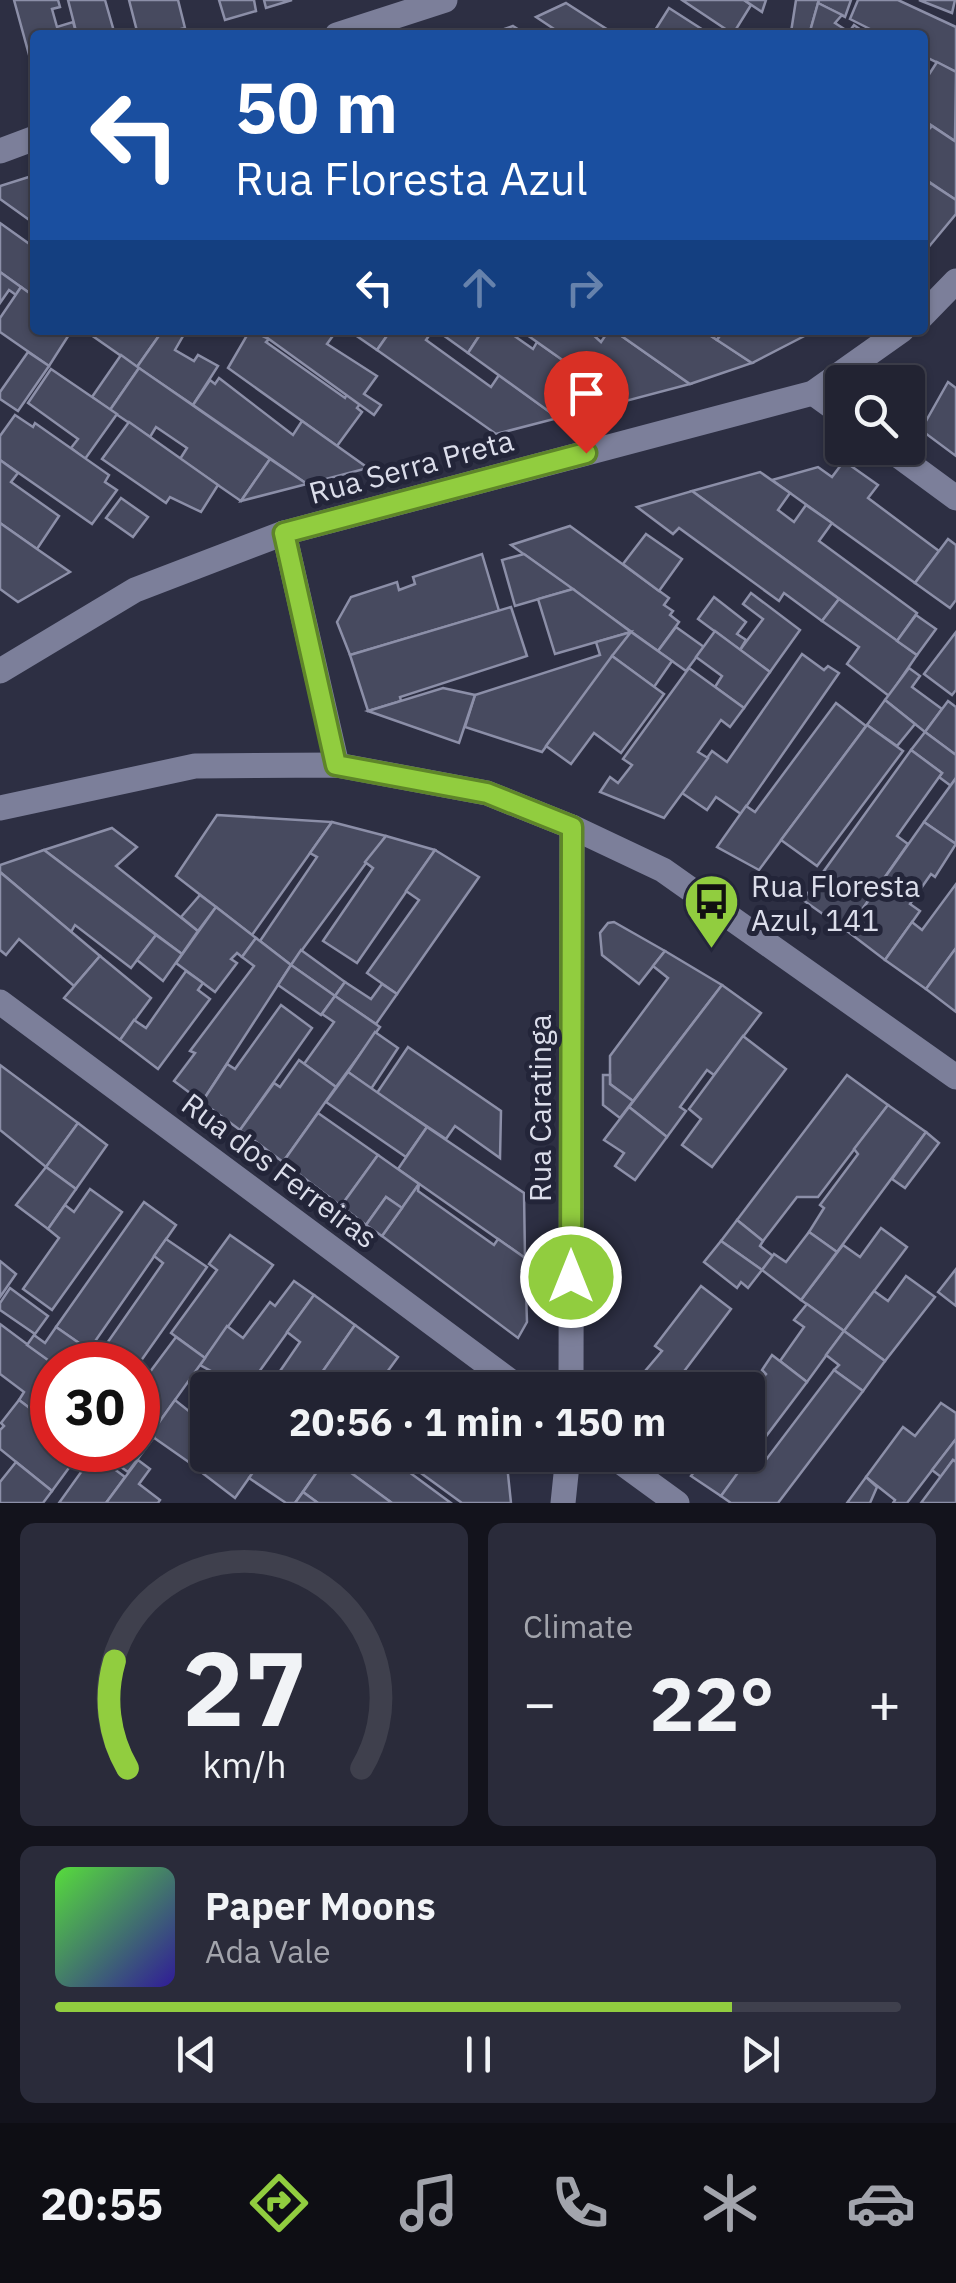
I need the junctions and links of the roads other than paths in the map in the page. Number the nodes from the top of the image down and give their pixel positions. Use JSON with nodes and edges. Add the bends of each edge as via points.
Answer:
{"nodes":[{"id":1,"x":446,"y":0,"type":"edge"},
{"id":2,"x":353,"y":30,"type":"edge"},
{"id":3,"x":30,"y":140,"type":"edge"},
{"id":4,"x":0,"y":151,"type":"edge"},
{"id":5,"x":956,"y":281,"type":"edge"},
{"id":6,"x":928,"y":310,"type":"edge"},
{"id":7,"x":895,"y":335,"type":"edge"},
{"id":8,"x":814,"y":393,"type":"junction"},
{"id":9,"x":825,"y":401,"type":"edge"},
{"id":10,"x":911,"y":465,"type":"edge"},
{"id":11,"x":956,"y":498,"type":"edge"},
{"id":12,"x":284,"y":533,"type":"junction"},
{"id":13,"x":0,"y":671,"type":"edge"},
{"id":14,"x":336,"y":765,"type":"junction"},
{"id":15,"x":0,"y":808,"type":"edge"},
{"id":16,"x":572,"y":827,"type":"junction"},
{"id":17,"x":0,"y":1002,"type":"edge"},
{"id":18,"x":956,"y":1077,"type":"edge"},
{"id":19,"x":498,"y":1372,"type":"edge"},
{"id":20,"x":571,"y":1372,"type":"edge"},
{"id":21,"x":567,"y":1472,"type":"edge"},
{"id":22,"x":634,"y":1472,"type":"edge"},
{"id":23,"x":564,"y":1503,"type":"edge"},
{"id":24,"x":677,"y":1503,"type":"edge"}],
"edges":[{"from":1,"to":2,"type":"street"},
{"from":3,"to":4,"type":"street"},
{"from":5,"to":6,"type":"street"},
{"from":7,"to":8,"type":"street","name":"Rua Serra Preta"},
{"from":8,"to":9,"type":"street"},
{"from":8,"to":12,"type":"street","name":"Rua Serra Preta"},
{"from":10,"to":11,"type":"street"},
{"from":12,"to":13,"type":"street","name":"Rua Serra Preta","via":[[135,590]]},
{"from":12,"to":14,"type":"street"},
{"from":14,"to":15,"type":"street","via":[[195,766]]},
{"from":14,"to":16,"type":"street","via":[[487,793]]},
{"from":16,"to":18,"type":"street","via":[[663,870]]},
{"from":16,"to":20,"type":"street","name":"Rua Caratinga"},
{"from":17,"to":19,"type":"street","name":"Rua dos Ferreiras"},
{"from":21,"to":23,"type":"street"},
{"from":22,"to":24,"type":"street"}]}
